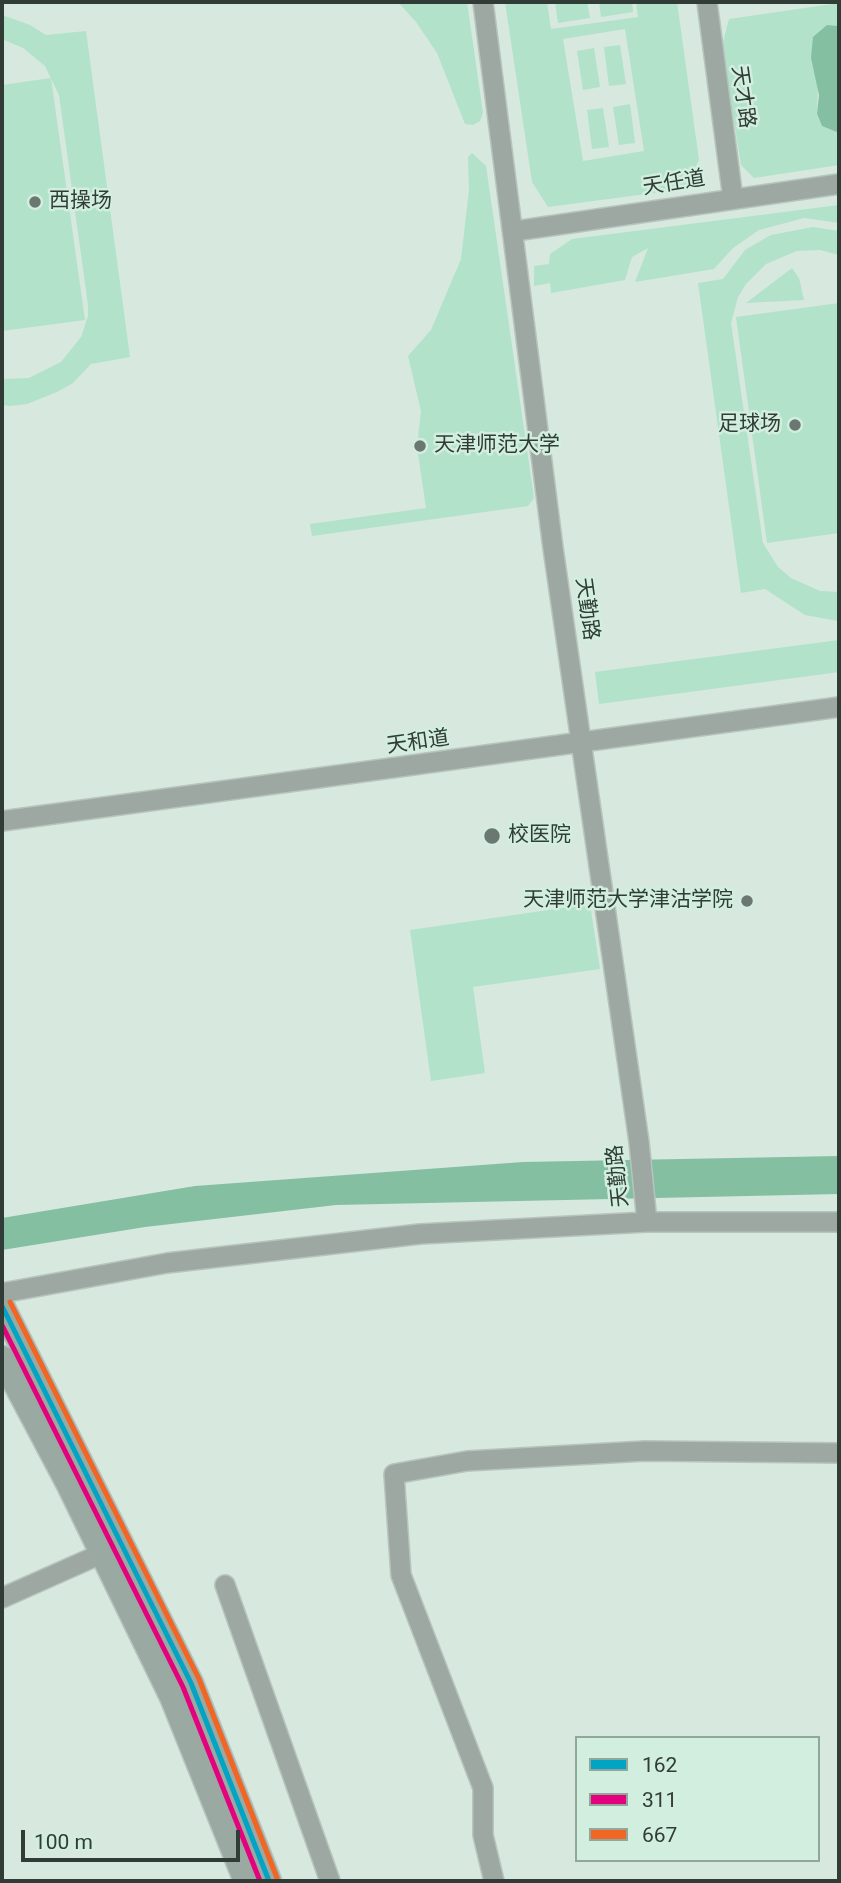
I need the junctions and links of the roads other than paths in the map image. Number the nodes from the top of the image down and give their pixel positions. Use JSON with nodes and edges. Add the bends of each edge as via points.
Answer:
{"nodes":[{"id":1,"x":483,"y":2,"type":"edge"},
{"id":2,"x":706,"y":2,"type":"edge"},
{"id":3,"x":839,"y":184,"type":"edge"},
{"id":4,"x":733,"y":199,"type":"junction"},
{"id":5,"x":515,"y":231,"type":"junction"},
{"id":6,"x":839,"y":706,"type":"edge"},
{"id":7,"x":583,"y":743,"type":"junction"},
{"id":8,"x":2,"y":821,"type":"edge"},
{"id":9,"x":646,"y":1213,"type":"junction"},
{"id":10,"x":839,"y":1222,"type":"edge"},
{"id":11,"x":3,"y":1308,"type":"edge"},
{"id":12,"x":2,"y":1358,"type":"edge"},
{"id":13,"x":839,"y":1453,"type":"edge"},
{"id":14,"x":103,"y":1553,"type":"junction"},
{"id":15,"x":225,"y":1585,"type":"dead end"},
{"id":16,"x":2,"y":1598,"type":"edge"},
{"id":17,"x":246,"y":1881,"type":"edge"},
{"id":18,"x":269,"y":1881,"type":"edge"},
{"id":19,"x":330,"y":1881,"type":"edge"},
{"id":20,"x":494,"y":1881,"type":"edge"}],
"edges":[{"from":1,"to":5,"type":"street","name":"天勤路"},
{"from":2,"to":4,"type":"street","name":"天才路"},
{"from":3,"to":4,"type":"street","name":"天任道"},
{"from":4,"to":5,"type":"street","name":"天任道"},
{"from":5,"to":7,"type":"street","name":"天勤路"},
{"from":6,"to":7,"type":"street","name":"天和道"},
{"from":7,"to":8,"type":"street","name":"天和道"},
{"from":7,"to":9,"type":"street","name":"天勤路"},
{"from":9,"to":10,"type":"street"},
{"from":9,"to":11,"type":"street","via":[[167,1263]]},
{"from":11,"to":18,"type":"main road","via":[[191,1684]]},
{"from":12,"to":14,"type":"main road"},
{"from":13,"to":20,"type":"street","via":[[645,1451],[467,1461],[394,1474],[401,1575],[483,1788],[483,1835]]},
{"from":14,"to":16,"type":"street"},
{"from":14,"to":17,"type":"main road","via":[[193,1744]]},
{"from":15,"to":19,"type":"street"}]}
